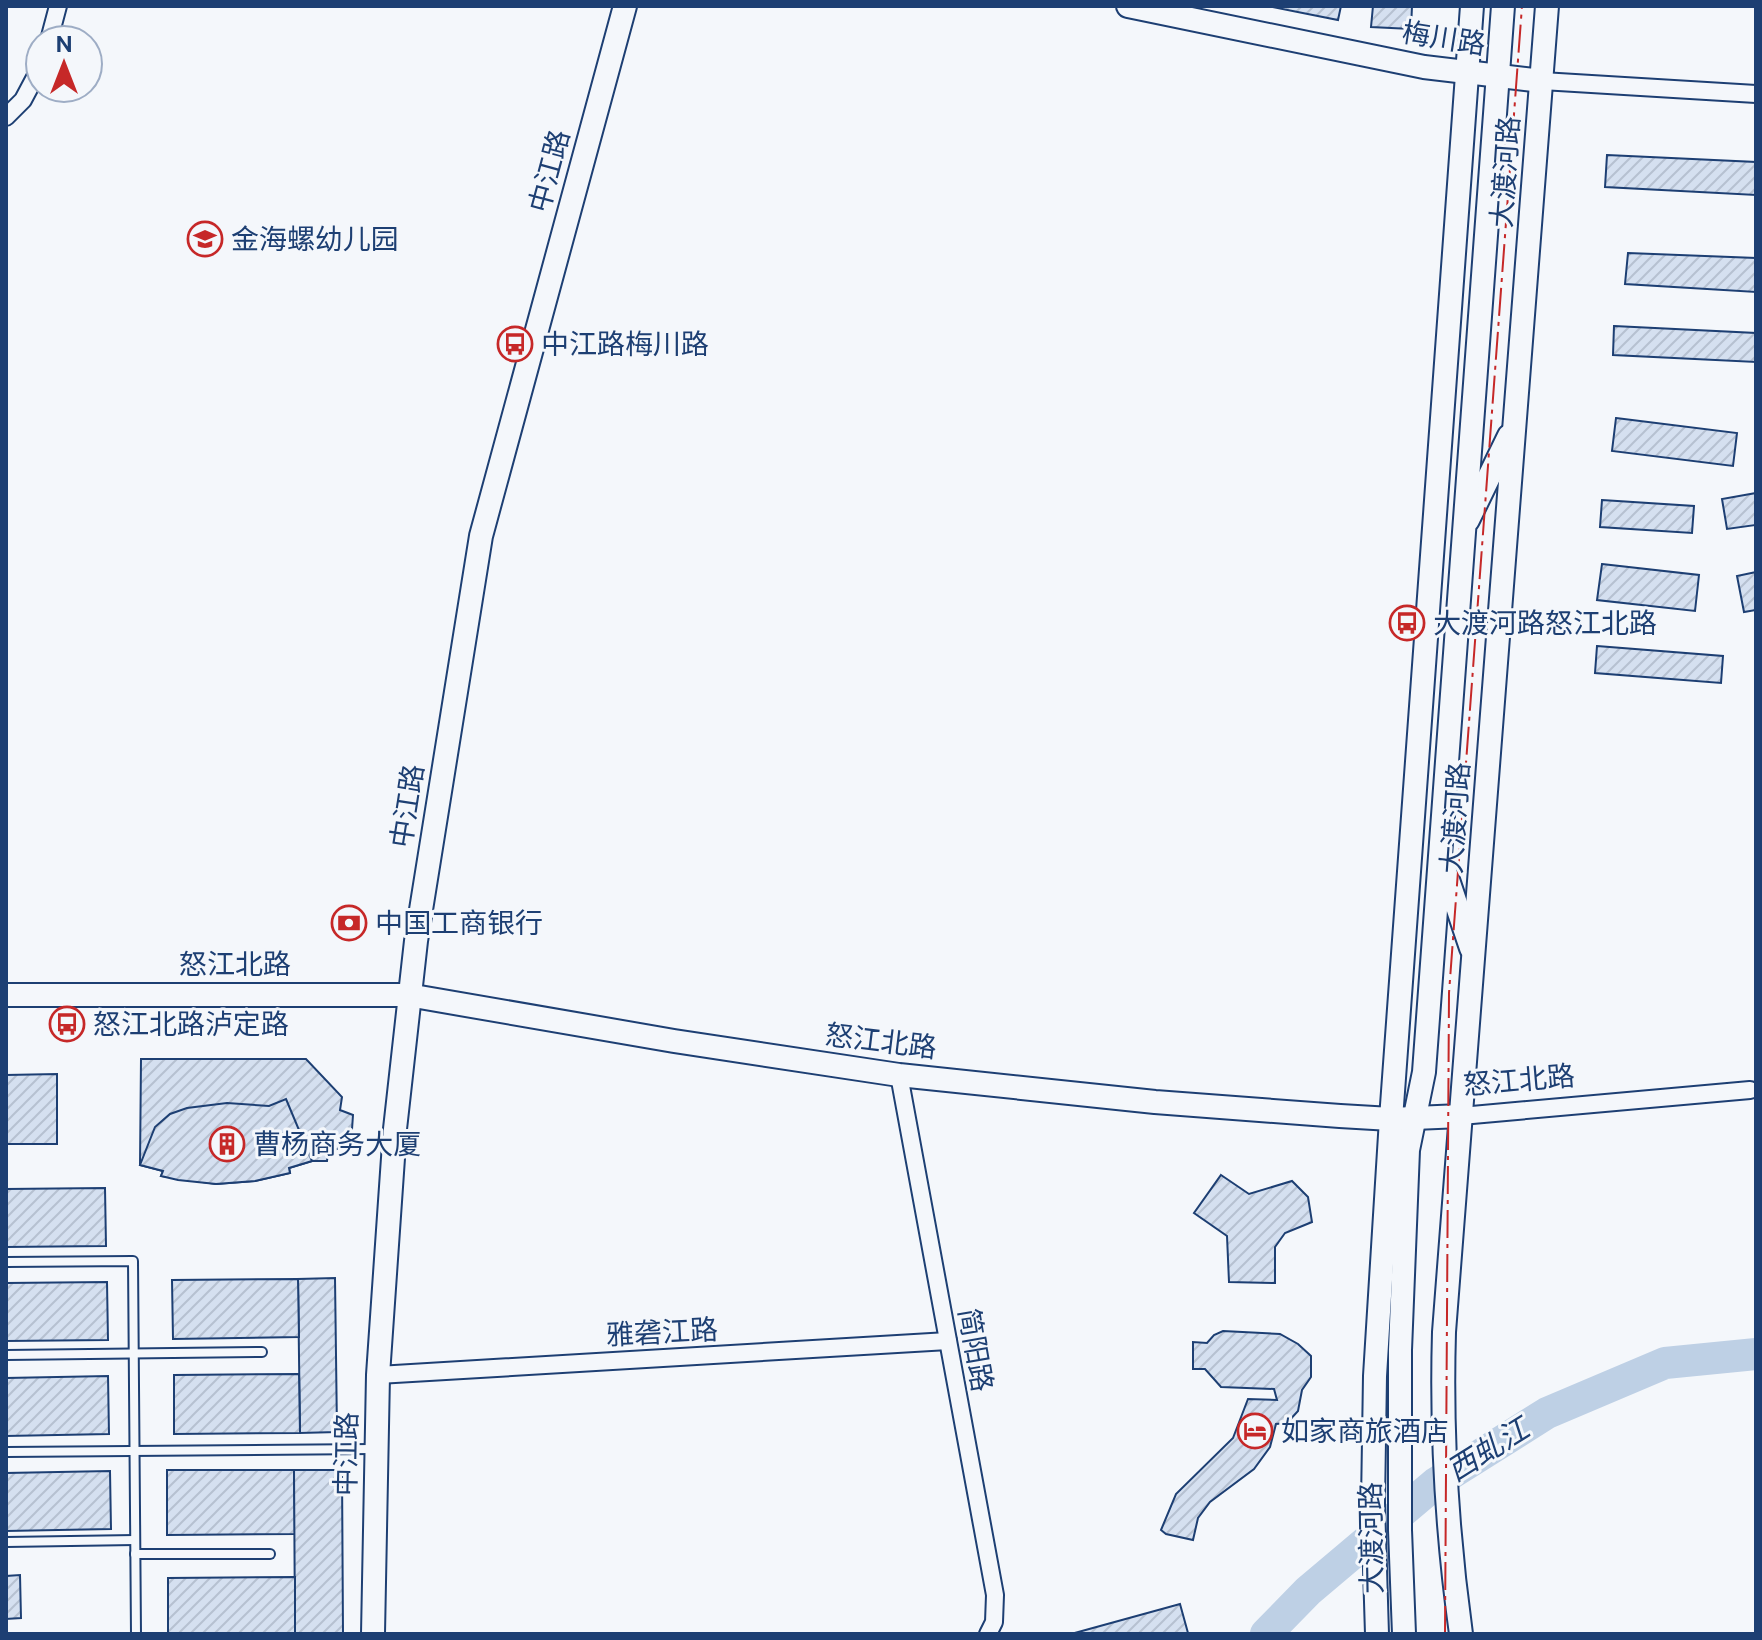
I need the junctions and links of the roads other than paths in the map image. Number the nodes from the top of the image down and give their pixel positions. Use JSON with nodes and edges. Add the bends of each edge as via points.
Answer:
{"nodes":[{"id":1,"x":625,"y":6,"type":"edge"},
{"id":2,"x":1128,"y":6,"type":"edge"},
{"id":3,"x":1472,"y":6,"type":"edge"},
{"id":4,"x":1503,"y":6,"type":"edge"},
{"id":5,"x":1547,"y":6,"type":"edge"},
{"id":6,"x":1467,"y":73,"type":"junction"},
{"id":7,"x":1497,"y":77,"type":"junction"},
{"id":8,"x":1542,"y":81,"type":"junction"},
{"id":9,"x":1756,"y":94,"type":"edge"},
{"id":10,"x":24,"y":98,"type":"edge"},
{"id":11,"x":6,"y":117,"type":"edge"},
{"id":12,"x":1515,"y":423,"type":"junction"},
{"id":13,"x":1463,"y":532,"type":"junction"},
{"id":14,"x":1441,"y":859,"type":"junction"},
{"id":15,"x":1474,"y":957,"type":"junction"},
{"id":16,"x":6,"y":995,"type":"edge"},
{"id":17,"x":408,"y":995,"type":"junction"},
{"id":18,"x":899,"y":1075,"type":"junction"},
{"id":19,"x":1750,"y":1090,"type":"dead end"},
{"id":20,"x":1461,"y":1116,"type":"junction"},
{"id":21,"x":1402,"y":1118,"type":"junction"},
{"id":22,"x":6,"y":1262,"type":"edge"},
{"id":23,"x":948,"y":1341,"type":"junction"},
{"id":24,"x":262,"y":1352,"type":"dead end"},
{"id":25,"x":133,"y":1354,"type":"junction"},
{"id":26,"x":6,"y":1355,"type":"edge"},
{"id":27,"x":378,"y":1375,"type":"junction"},
{"id":28,"x":376,"y":1448,"type":"junction"},
{"id":29,"x":134,"y":1451,"type":"junction"},
{"id":30,"x":6,"y":1452,"type":"edge"},
{"id":31,"x":135,"y":1540,"type":"junction"},
{"id":32,"x":6,"y":1542,"type":"edge"},
{"id":33,"x":135,"y":1554,"type":"junction"},
{"id":34,"x":270,"y":1554,"type":"dead end"},
{"id":35,"x":136,"y":1634,"type":"edge"},
{"id":36,"x":373,"y":1634,"type":"edge"},
{"id":37,"x":988,"y":1634,"type":"edge"},
{"id":38,"x":1377,"y":1634,"type":"edge"},
{"id":39,"x":1404,"y":1634,"type":"edge"},
{"id":40,"x":1461,"y":1634,"type":"edge"}],
"edges":[{"from":1,"to":17,"type":"main road","name":"中江路","via":[[481,536]]},
{"from":2,"to":6,"type":"main road","name":"梅川路"},
{"from":3,"to":6,"type":"main road","name":"大渡河路"},
{"from":4,"to":7,"type":"main road","name":"大渡河路"},
{"from":5,"to":8,"type":"main road","name":"大渡河路"},
{"from":6,"to":7,"type":"main road","name":"梅川路"},
{"from":6,"to":21,"type":"main road","name":"大渡河路"},
{"from":7,"to":8,"type":"main road","name":"梅川路"},
{"from":7,"to":13,"type":"main road","name":"大渡河路"},
{"from":8,"to":9,"type":"street","name":"梅川路"},
{"from":8,"to":12,"type":"main road","name":"大渡河路"},
{"from":10,"to":11,"type":"street"},
{"from":12,"to":13,"type":"main road"},
{"from":12,"to":15,"type":"main road","name":"大渡河路"},
{"from":13,"to":14,"type":"main road","name":"大渡河路"},
{"from":14,"to":15,"type":"main road"},
{"from":14,"to":21,"type":"main road","name":"大渡河路","via":[[1424,1072]]},
{"from":15,"to":20,"type":"main road","name":"大渡河路"},
{"from":16,"to":17,"type":"main road","name":"怒江北路"},
{"from":17,"to":18,"type":"main road","name":"怒江北路"},
{"from":17,"to":27,"type":"main road","name":"中江路"},
{"from":18,"to":21,"type":"main road","name":"怒江北路","via":[[1155,1102]]},
{"from":18,"to":23,"type":"street","name":"简阳路"},
{"from":19,"to":20,"type":"street","name":"怒江北路"},
{"from":20,"to":21,"type":"main road","name":"怒江北路"},
{"from":20,"to":40,"type":"main road","name":"大渡河路","via":[[1444,1332],[1443,1440]]},
{"from":21,"to":38,"type":"main road","name":"大渡河路","via":[[1375,1376]]},
{"from":21,"to":39,"type":"main road","name":"大渡河路","via":[[1408,1150],[1400,1350]]},
{"from":22,"to":25,"type":"lane","via":[[133,1261]]},
{"from":23,"to":27,"type":"street","name":"雅砻江路"},
{"from":23,"to":37,"type":"street","name":"简阳路","via":[[995,1595]]},
{"from":24,"to":25,"type":"lane"},
{"from":25,"to":26,"type":"lane"},
{"from":25,"to":29,"type":"lane"},
{"from":27,"to":28,"type":"main road","name":"中江路"},
{"from":28,"to":29,"type":"lane"},
{"from":28,"to":36,"type":"main road","name":"中江路"},
{"from":29,"to":30,"type":"lane"},
{"from":29,"to":31,"type":"lane"},
{"from":31,"to":32,"type":"lane"},
{"from":31,"to":33,"type":"lane"},
{"from":33,"to":34,"type":"lane"},
{"from":33,"to":35,"type":"lane"}]}
